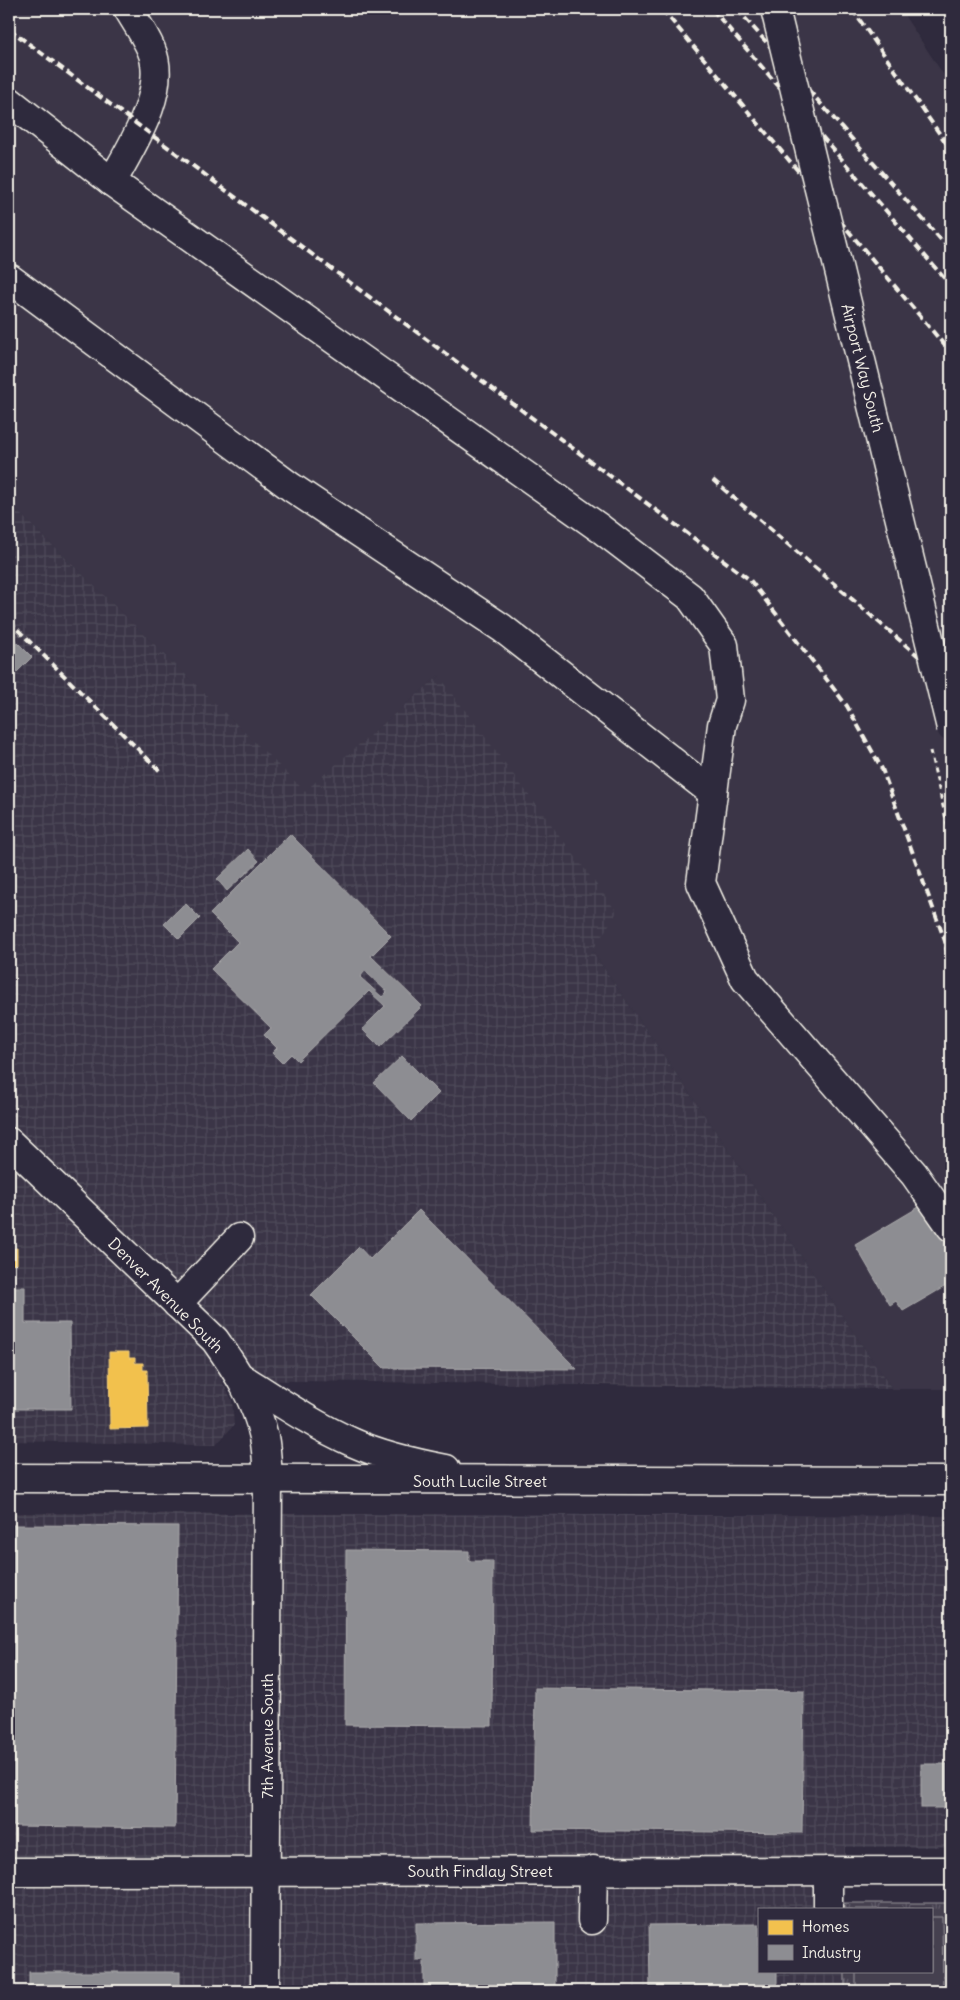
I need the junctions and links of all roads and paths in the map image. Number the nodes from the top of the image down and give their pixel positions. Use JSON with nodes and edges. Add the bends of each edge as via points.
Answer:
{"nodes":[{"id":1,"x":128,"y":9,"type":"edge"},
{"id":2,"x":775,"y":9,"type":"edge"},
{"id":3,"x":9,"y":100,"type":"edge"},
{"id":4,"x":112,"y":182,"type":"junction"},
{"id":5,"x":9,"y":278,"type":"edge"},
{"id":6,"x":951,"y":728,"type":"edge"},
{"id":7,"x":928,"y":746,"type":"dead end"},
{"id":8,"x":713,"y":793,"type":"junction"},
{"id":9,"x":951,"y":840,"type":"edge"},
{"id":10,"x":9,"y":1142,"type":"edge"},
{"id":11,"x":951,"y":1228,"type":"edge"},
{"id":12,"x":239,"y":1238,"type":"dead end"},
{"id":13,"x":177,"y":1304,"type":"junction"},
{"id":14,"x":242,"y":1378,"type":"junction"},
{"id":15,"x":9,"y":1478,"type":"edge"},
{"id":16,"x":268,"y":1480,"type":"junction"},
{"id":17,"x":512,"y":1481,"type":"junction"},
{"id":18,"x":951,"y":1481,"type":"edge"},
{"id":19,"x":593,"y":1870,"type":"junction"},
{"id":20,"x":828,"y":1871,"type":"junction"},
{"id":21,"x":951,"y":1871,"type":"edge"},
{"id":22,"x":9,"y":1872,"type":"edge"},
{"id":23,"x":266,"y":1872,"type":"junction"},
{"id":24,"x":828,"y":1908,"type":"edge"},
{"id":25,"x":592,"y":1920,"type":"dead end"},
{"id":26,"x":265,"y":1991,"type":"edge"}],
"edges":[{"from":1,"to":4,"type":"street","via":[[152,51],[158,78],[142,127]]},
{"from":2,"to":6,"type":"street","name":"Airport Way South","bridge":true},
{"from":3,"to":4,"type":"street"},
{"from":4,"to":8,"type":"street","via":[[593,523],[690,597],[724,645],[730,700],[722,725]]},
{"from":5,"to":8,"type":"street","via":[[291,487],[502,628]]},
{"from":7,"to":9,"type":"path"},
{"from":8,"to":11,"type":"street","via":[[702,883],[744,979],[914,1174]]},
{"from":10,"to":13,"type":"street","name":"Denver Avenue South"},
{"from":12,"to":13,"type":"street"},
{"from":13,"to":14,"type":"street","name":"Denver Avenue South","via":[[215,1340]]},
{"from":14,"to":16,"type":"street","name":"Denver Avenue South","via":[[265,1439]]},
{"from":14,"to":17,"type":"street","via":[[355,1444],[389,1456]]},
{"from":15,"to":16,"type":"street","name":"South Lucile Street"},
{"from":16,"to":17,"type":"street","name":"South Lucile Street"},
{"from":16,"to":23,"type":"street","name":"7th Avenue South"},
{"from":17,"to":18,"type":"street","name":"South Lucile Street"},
{"from":19,"to":20,"type":"street","name":"South Findlay Street"},
{"from":19,"to":23,"type":"street","name":"South Findlay Street"},
{"from":19,"to":25,"type":"street"},
{"from":20,"to":21,"type":"street","name":"South Findlay Street"},
{"from":20,"to":24,"type":"street"},
{"from":22,"to":23,"type":"street","name":"South Findlay Street"},
{"from":23,"to":26,"type":"street","name":"7th Avenue South"}]}
